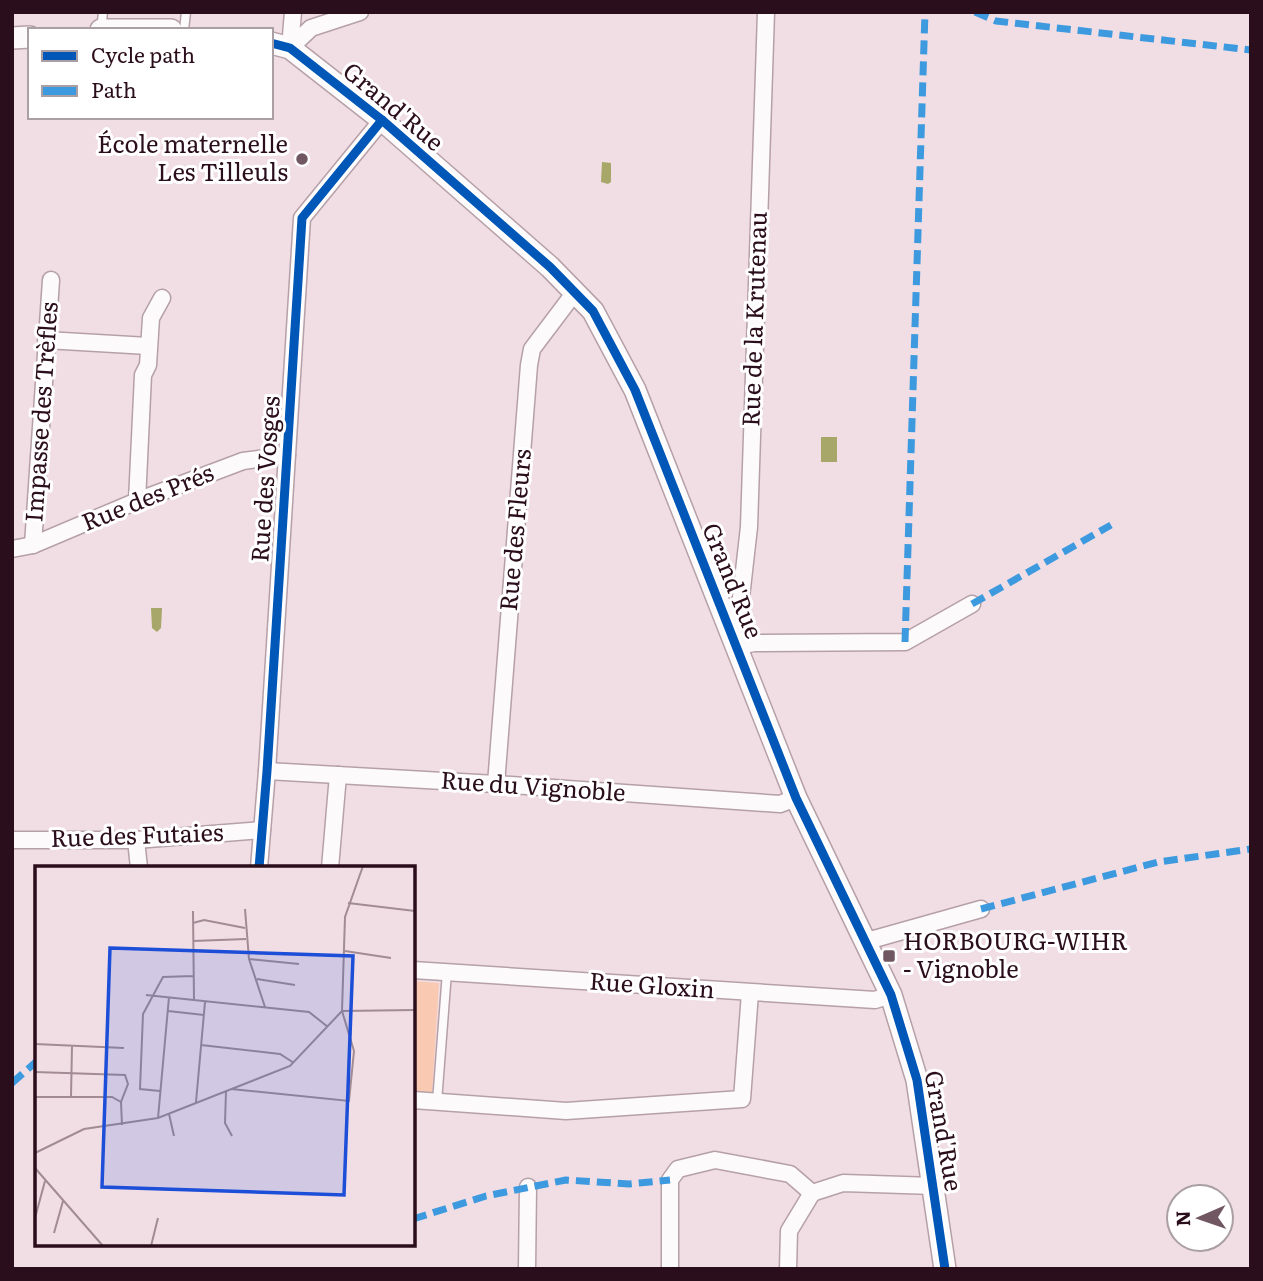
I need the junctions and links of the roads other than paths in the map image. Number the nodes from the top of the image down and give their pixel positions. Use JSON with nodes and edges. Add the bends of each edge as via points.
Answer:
{"nodes":[{"id":1,"x":293,"y":12,"type":"edge"},
{"id":2,"x":360,"y":12,"type":"edge"},
{"id":3,"x":766,"y":12,"type":"edge"},
{"id":4,"x":281,"y":46,"type":"edge"},
{"id":5,"x":382,"y":120,"type":"junction"},
{"id":6,"x":51,"y":279,"type":"dead end"},
{"id":7,"x":575,"y":292,"type":"junction"},
{"id":8,"x":162,"y":298,"type":"dead end"},
{"id":9,"x":46,"y":340,"type":"junction"},
{"id":10,"x":148,"y":346,"type":"junction"},
{"id":11,"x":287,"y":455,"type":"junction"},
{"id":12,"x":137,"y":501,"type":"junction"},
{"id":13,"x":33,"y":545,"type":"junction"},
{"id":14,"x":12,"y":549,"type":"edge"},
{"id":15,"x":972,"y":604,"type":"dead end"},
{"id":16,"x":726,"y":618,"type":"junction"},
{"id":17,"x":737,"y":646,"type":"junction"},
{"id":18,"x":267,"y":771,"type":"junction"},
{"id":19,"x":338,"y":775,"type":"junction"},
{"id":20,"x":496,"y":783,"type":"junction"},
{"id":21,"x":796,"y":797,"type":"junction"},
{"id":22,"x":262,"y":830,"type":"junction"},
{"id":23,"x":12,"y":840,"type":"edge"},
{"id":24,"x":136,"y":840,"type":"junction"},
{"id":25,"x":139,"y":866,"type":"edge"},
{"id":26,"x":259,"y":866,"type":"edge"},
{"id":27,"x":330,"y":866,"type":"edge"},
{"id":28,"x":981,"y":909,"type":"dead end"},
{"id":29,"x":867,"y":941,"type":"junction"},
{"id":30,"x":415,"y":970,"type":"edge"},
{"id":31,"x":447,"y":972,"type":"junction"},
{"id":32,"x":750,"y":993,"type":"junction"},
{"id":33,"x":891,"y":995,"type":"junction"},
{"id":34,"x":415,"y":1100,"type":"edge"},
{"id":35,"x":438,"y":1102,"type":"junction"},
{"id":36,"x":934,"y":1186,"type":"junction"},
{"id":37,"x":528,"y":1187,"type":"dead end"},
{"id":38,"x":812,"y":1193,"type":"junction"},
{"id":39,"x":527,"y":1269,"type":"edge"},
{"id":40,"x":670,"y":1269,"type":"edge"},
{"id":41,"x":788,"y":1269,"type":"edge"},
{"id":42,"x":945,"y":1269,"type":"edge"}],
"edges":[{"from":1,"to":4,"type":"street"},
{"from":2,"to":4,"type":"street","via":[[311,28]]},
{"from":3,"to":16,"type":"street","name":"Rue de la Krutenau","via":[[749,527],[740,606]]},
{"from":4,"to":5,"type":"street","name":"Grand'Rue"},
{"from":5,"to":7,"type":"street","name":"Grand'Rue"},
{"from":5,"to":11,"type":"street","name":"Rue des Vosges","via":[[302,218]]},
{"from":6,"to":9,"type":"street","name":"Impasse des Trèfles"},
{"from":7,"to":16,"type":"street","name":"Grand'Rue","via":[[593,311],[635,390]]},
{"from":7,"to":20,"type":"street","name":"Rue des Fleurs","via":[[533,349],[529,365]]},
{"from":8,"to":10,"type":"street","via":[[151,318]]},
{"from":9,"to":10,"type":"street"},
{"from":9,"to":13,"type":"street","name":"Impasse des Trèfles"},
{"from":10,"to":12,"type":"street"},
{"from":11,"to":12,"type":"street","name":"Rue des Prés","via":[[243,461]]},
{"from":11,"to":18,"type":"street","name":"Rue des Vosges"},
{"from":12,"to":13,"type":"street","name":"Rue des Prés"},
{"from":13,"to":14,"type":"street","name":"Rue des Prés"},
{"from":15,"to":17,"type":"street","via":[[905,642]]},
{"from":16,"to":17,"type":"street","name":"Grand'Rue"},
{"from":17,"to":21,"type":"street","name":"Grand'Rue"},
{"from":18,"to":19,"type":"street","name":"Rue du Vignoble"},
{"from":18,"to":22,"type":"street","name":"Rue des Vosges"},
{"from":19,"to":20,"type":"street","name":"Rue du Vignoble"},
{"from":19,"to":27,"type":"street"},
{"from":20,"to":21,"type":"street","name":"Rue du Vignoble","via":[[780,804]]},
{"from":21,"to":29,"type":"street","name":"Grand'Rue"},
{"from":22,"to":24,"type":"street","name":"Rue des Futaies"},
{"from":22,"to":26,"type":"street","name":"Rue des Vosges"},
{"from":23,"to":24,"type":"street","name":"Rue des Futaies"},
{"from":24,"to":25,"type":"street"},
{"from":28,"to":29,"type":"street"},
{"from":29,"to":33,"type":"street","name":"Grand'Rue"},
{"from":30,"to":31,"type":"street","name":"Rue Gloxin"},
{"from":31,"to":32,"type":"street","name":"Rue Gloxin"},
{"from":31,"to":35,"type":"lane"},
{"from":32,"to":33,"type":"street","name":"Rue Gloxin","via":[[876,1000]]},
{"from":32,"to":35,"type":"street","via":[[741,1099],[566,1111]]},
{"from":33,"to":36,"type":"street","name":"Grand'Rue","via":[[917,1080]]},
{"from":34,"to":35,"type":"street"},
{"from":36,"to":38,"type":"street","via":[[843,1183]]},
{"from":36,"to":42,"type":"street","name":"Grand'Rue"},
{"from":37,"to":39,"type":"street"},
{"from":38,"to":40,"type":"street","via":[[790,1174],[715,1160],[678,1169],[670,1180]]},
{"from":38,"to":41,"type":"street","via":[[789,1231]]}]}
